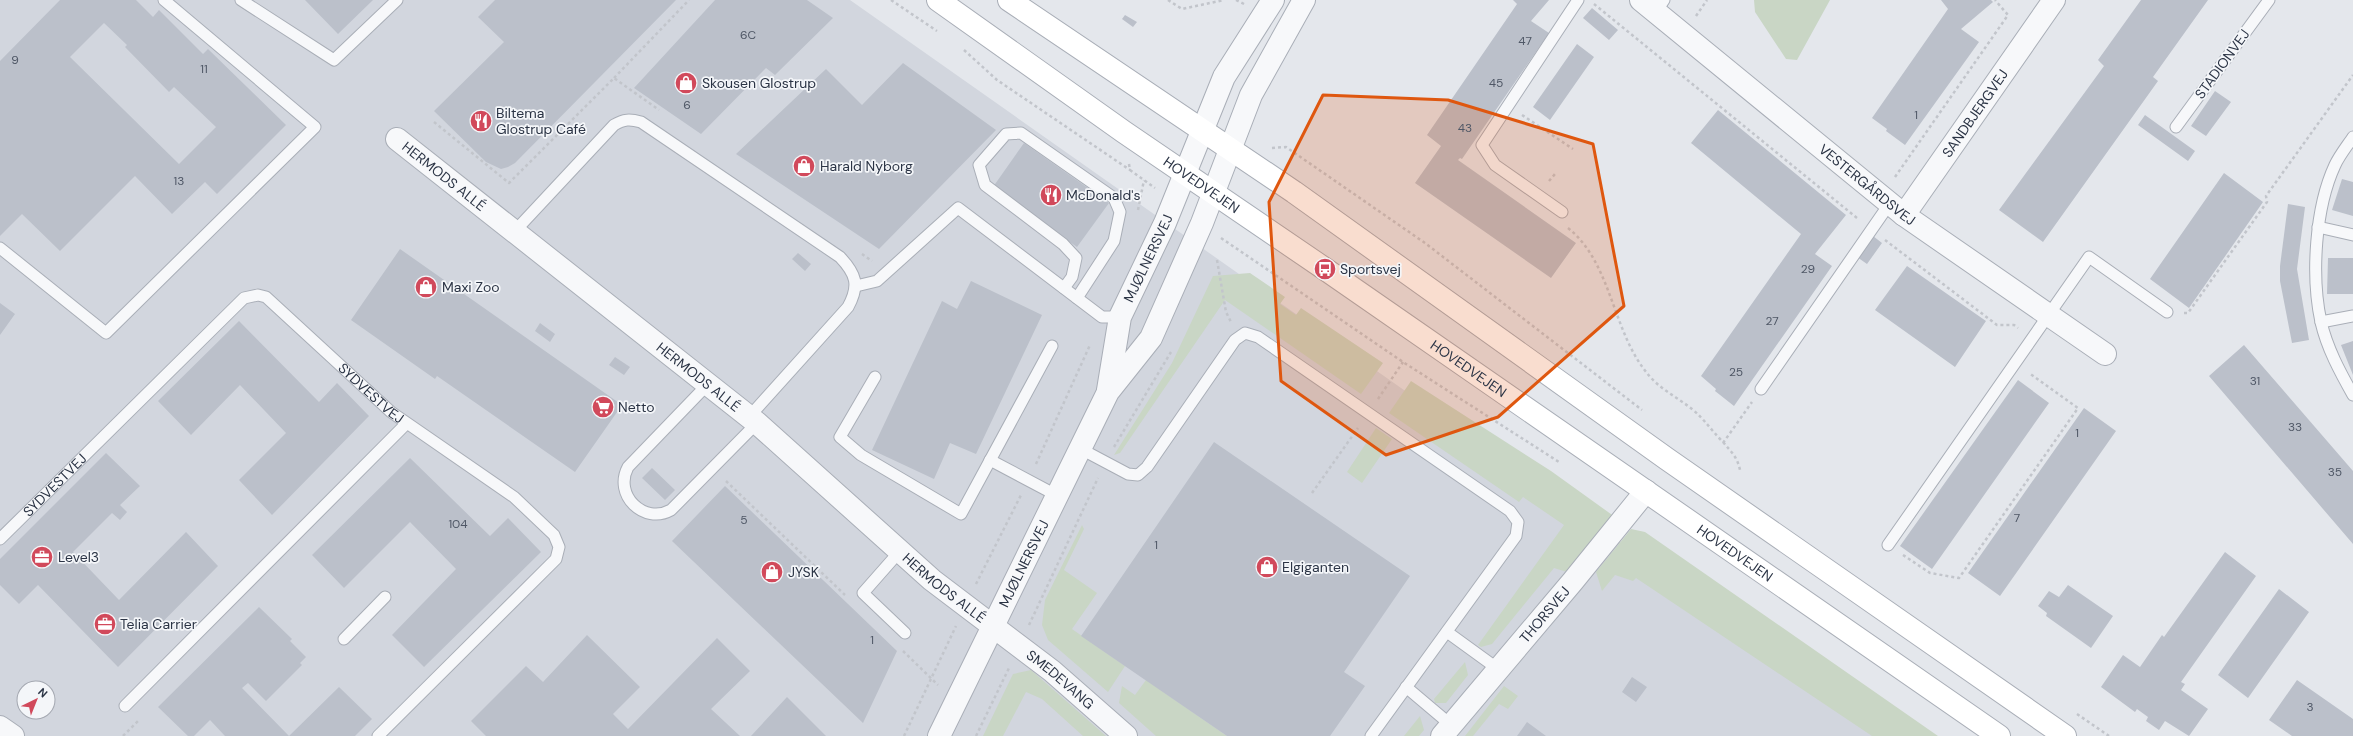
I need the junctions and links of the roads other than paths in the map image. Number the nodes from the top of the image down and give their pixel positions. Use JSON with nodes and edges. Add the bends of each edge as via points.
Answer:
{"nodes":[{"id":1,"x":164,"y":0,"type":"edge"},
{"id":2,"x":241,"y":0,"type":"edge"},
{"id":3,"x":396,"y":0,"type":"edge"},
{"id":4,"x":938,"y":0,"type":"edge"},
{"id":5,"x":1009,"y":0,"type":"edge"},
{"id":6,"x":1273,"y":0,"type":"edge"},
{"id":7,"x":1304,"y":0,"type":"edge"},
{"id":8,"x":1578,"y":0,"type":"edge"},
{"id":9,"x":2269,"y":0,"type":"edge"},
{"id":10,"x":1654,"y":4,"type":"edge"},
{"id":11,"x":2045,"y":4,"type":"edge"},
{"id":12,"x":2176,"y":127,"type":"dead end"},
{"id":13,"x":1203,"y":130,"type":"junction"},
{"id":14,"x":2353,"y":137,"type":"edge"},
{"id":15,"x":397,"y":139,"type":"dead end"},
{"id":16,"x":1230,"y":149,"type":"junction"},
{"id":17,"x":1185,"y":173,"type":"junction"},
{"id":18,"x":1213,"y":192,"type":"junction"},
{"id":19,"x":1892,"y":205,"type":"junction"},
{"id":20,"x":1562,"y":212,"type":"road end"},
{"id":21,"x":2318,"y":226,"type":"junction"},
{"id":22,"x":514,"y":231,"type":"junction"},
{"id":23,"x":2353,"y":235,"type":"edge"},
{"id":24,"x":0,"y":248,"type":"edge"},
{"id":25,"x":856,"y":286,"type":"junction"},
{"id":26,"x":1064,"y":288,"type":"junction"},
{"id":27,"x":1077,"y":298,"type":"junction"},
{"id":28,"x":2167,"y":312,"type":"road end"},
{"id":29,"x":2049,"y":315,"type":"junction"},
{"id":30,"x":2353,"y":316,"type":"edge"},
{"id":31,"x":1111,"y":317,"type":"junction"},
{"id":32,"x":2321,"y":322,"type":"junction"},
{"id":33,"x":1052,"y":346,"type":"dead end"},
{"id":34,"x":2105,"y":354,"type":"dead end"},
{"id":35,"x":875,"y":377,"type":"dead end"},
{"id":36,"x":708,"y":384,"type":"junction"},
{"id":37,"x":1761,"y":389,"type":"road end"},
{"id":38,"x":1108,"y":392,"type":"junction"},
{"id":39,"x":2353,"y":395,"type":"edge"},
{"id":40,"x":753,"y":420,"type":"junction"},
{"id":41,"x":406,"y":424,"type":"junction"},
{"id":42,"x":1079,"y":448,"type":"junction"},
{"id":43,"x":990,"y":460,"type":"junction"},
{"id":44,"x":1646,"y":491,"type":"junction"},
{"id":45,"x":1056,"y":495,"type":"junction"},
{"id":46,"x":0,"y":539,"type":"edge"},
{"id":47,"x":1888,"y":545,"type":"road end"},
{"id":48,"x":900,"y":551,"type":"junction"},
{"id":49,"x":385,"y":597,"type":"dead end"},
{"id":50,"x":991,"y":626,"type":"junction"},
{"id":51,"x":1447,"y":632,"type":"junction"},
{"id":52,"x":905,"y":633,"type":"dead end"},
{"id":53,"x":344,"y":639,"type":"dead end"},
{"id":54,"x":1498,"y":669,"type":"junction"},
{"id":55,"x":1406,"y":687,"type":"junction"},
{"id":56,"x":125,"y":706,"type":"dead end"},
{"id":57,"x":0,"y":727,"type":"edge"},
{"id":58,"x":1447,"y":730,"type":"edge"},
{"id":59,"x":13,"y":736,"type":"edge"},
{"id":60,"x":378,"y":736,"type":"edge"},
{"id":61,"x":939,"y":736,"type":"edge"},
{"id":62,"x":1126,"y":736,"type":"edge"},
{"id":63,"x":1371,"y":736,"type":"edge"},
{"id":64,"x":1999,"y":736,"type":"edge"},
{"id":65,"x":2065,"y":736,"type":"edge"}],
"edges":[{"from":1,"to":24,"type":"lane","via":[[315,127],[106,333]]},
{"from":2,"to":3,"type":"lane","via":[[334,60]]},
{"from":4,"to":17,"type":"main road","name":"HOVEDVEJEN"},
{"from":5,"to":13,"type":"main road"},
{"from":6,"to":13,"type":"street","via":[[1224,77]]},
{"from":7,"to":16,"type":"street","via":[[1252,95]]},
{"from":8,"to":20,"type":"lane","via":[[1482,145],[1495,165]]},
{"from":9,"to":12,"type":"lane","name":"STADIONVEJ"},
{"from":10,"to":19,"type":"street","name":"VESTERGÅRDSVEJ"},
{"from":11,"to":19,"type":"street","name":"SANDBJERGVEJ"},
{"from":13,"to":16,"type":"main road"},
{"from":13,"to":17,"type":"street"},
{"from":14,"to":21,"type":"lane","via":[[2335,165],[2319,214]]},
{"from":15,"to":22,"type":"street","name":"HERMODS ALLÉ"},
{"from":16,"to":18,"type":"street"},
{"from":16,"to":65,"type":"main road","via":[[1300,196],[1667,459]]},
{"from":17,"to":18,"type":"main road","name":"HOVEDVEJEN"},
{"from":17,"to":31,"type":"street","name":"MJØLNERSVEJ","via":[[1173,202]]},
{"from":18,"to":38,"type":"street","name":"MJØLNERSVEJ","via":[[1151,338]]},
{"from":18,"to":44,"type":"main road","name":"HOVEDVEJEN"},
{"from":19,"to":29,"type":"street","name":"VESTERGÅRDSVEJ"},
{"from":19,"to":37,"type":"lane"},
{"from":21,"to":23,"type":"lane"},
{"from":21,"to":32,"type":"lane","via":[[2316,270]]},
{"from":22,"to":25,"type":"lane","via":[[614,125],[622,120],[632,120],[641,122],[840,256],[854,276]]},
{"from":22,"to":36,"type":"street","name":"HERMODS ALLÉ"},
{"from":25,"to":26,"type":"lane","via":[[877,280],[958,208]]},
{"from":25,"to":40,"type":"lane","via":[[848,307]]},
{"from":26,"to":27,"type":"lane"},
{"from":26,"to":27,"type":"lane","via":[[1072,277],[1076,258],[1063,244],[985,185],[980,165],[1006,134],[1021,133],[1114,198],[1120,212],[1114,241]]},
{"from":27,"to":31,"type":"lane"},
{"from":28,"to":29,"type":"lane","via":[[2089,257]]},
{"from":29,"to":34,"type":"street","name":"VESTERGÅRDSVEJ"},
{"from":29,"to":47,"type":"lane"},
{"from":30,"to":32,"type":"lane"},
{"from":31,"to":38,"type":"street","name":"MJØLNERSVEJ"},
{"from":32,"to":39,"type":"lane","via":[[2337,366]]},
{"from":33,"to":43,"type":"lane"},
{"from":35,"to":43,"type":"lane","via":[[840,437],[861,455],[961,514]]},
{"from":36,"to":40,"type":"street","name":"HERMODS ALLÉ"},
{"from":36,"to":40,"type":"lane","via":[[628,467],[623,482],[624,491],[637,507],[654,515],[671,510],[713,468]]},
{"from":38,"to":42,"type":"street","name":"MJØLNERSVEJ"},
{"from":40,"to":48,"type":"street","name":"HERMODS ALLÉ"},
{"from":41,"to":46,"type":"lane","name":"SYDVESTVEJ","via":[[368,393],[273,302],[266,297],[250,295],[244,298]]},
{"from":41,"to":56,"type":"lane"},
{"from":41,"to":60,"type":"lane","name":"SYDVESTVEJ","via":[[514,497],[554,535],[559,547],[556,559]]},
{"from":42,"to":45,"type":"street","name":"MJØLNERSVEJ"},
{"from":42,"to":51,"type":"lane","via":[[1128,474],[1138,475],[1240,336],[1245,333],[1258,337],[1510,511],[1515,517],[1518,522],[1516,536]]},
{"from":43,"to":45,"type":"lane"},
{"from":44,"to":54,"type":"street","name":"THORSVEJ"},
{"from":44,"to":64,"type":"main road","name":"HOVEDVEJEN"},
{"from":45,"to":50,"type":"street","name":"MJØLNERSVEJ"},
{"from":48,"to":50,"type":"street","name":"HERMODS ALLÉ"},
{"from":48,"to":52,"type":"lane","via":[[862,593]]},
{"from":49,"to":53,"type":"lane"},
{"from":50,"to":61,"type":"street","name":"MJØLNERSVEJ"},
{"from":50,"to":62,"type":"street","name":"SMEDEVANG","via":[[1052,671]]},
{"from":51,"to":54,"type":"lane"},
{"from":51,"to":55,"type":"lane"},
{"from":54,"to":58,"type":"street","name":"THORSVEJ"},
{"from":55,"to":58,"type":"lane"},
{"from":55,"to":63,"type":"lane"},
{"from":57,"to":59,"type":"street"}]}
